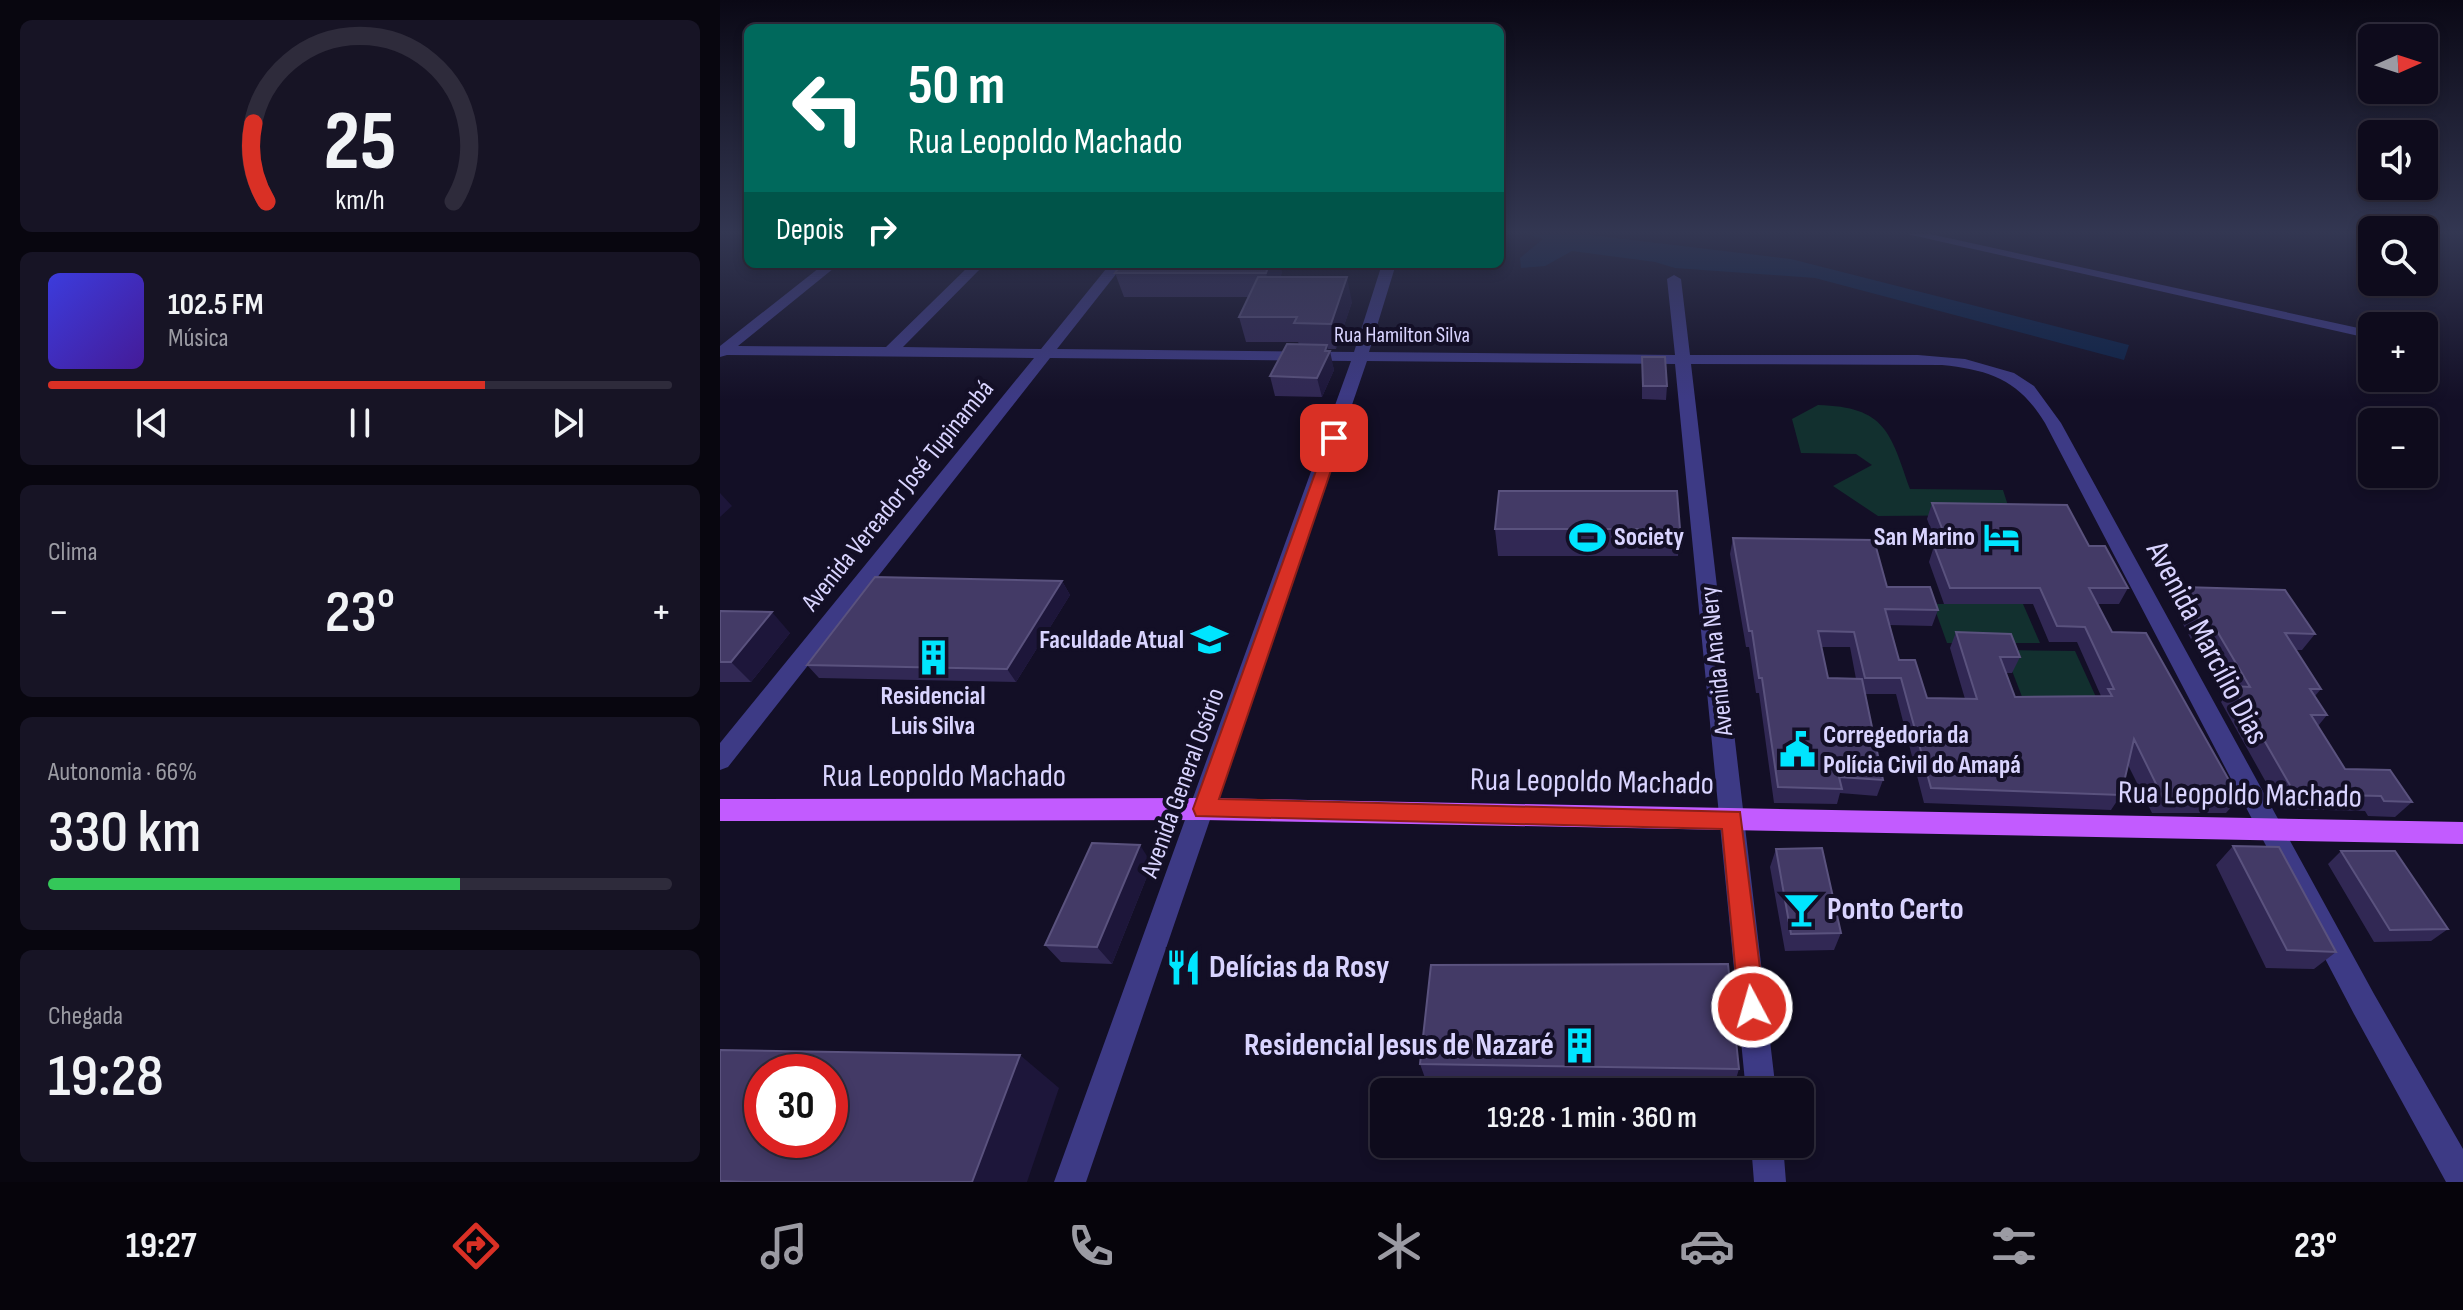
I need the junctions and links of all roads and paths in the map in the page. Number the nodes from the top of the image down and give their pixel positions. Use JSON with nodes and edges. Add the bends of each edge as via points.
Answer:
{"nodes":[{"id":1,"x":800,"y":289,"type":"edge"},
{"id":2,"x":953,"y":289,"type":"edge"},
{"id":3,"x":1097,"y":289,"type":"edge"},
{"id":4,"x":1382,"y":289,"type":"edge"},
{"id":5,"x":1675,"y":289,"type":"edge"},
{"id":6,"x":2164,"y":289,"type":"edge"},
{"id":7,"x":2358,"y":332,"type":"edge"},
{"id":8,"x":721,"y":351,"type":"edge"},
{"id":9,"x":890,"y":352,"type":"junction"},
{"id":10,"x":1045,"y":354,"type":"junction"},
{"id":11,"x":1361,"y":358,"type":"junction"},
{"id":12,"x":1685,"y":359,"type":"junction"},
{"id":13,"x":2029,"y":390,"type":"joint"},
{"id":14,"x":720,"y":760,"type":"edge"},
{"id":15,"x":1204,"y":809,"type":"junction"},
{"id":16,"x":720,"y":810,"type":"edge"},
{"id":17,"x":1732,"y":819,"type":"junction"},
{"id":18,"x":2270,"y":829,"type":"junction"},
{"id":19,"x":2463,"y":833,"type":"edge"},
{"id":20,"x":1760,"y":1078,"type":"edge"},
{"id":21,"x":1768,"y":1158,"type":"edge"},
{"id":22,"x":2463,"y":1180,"type":"edge"},
{"id":23,"x":1070,"y":1182,"type":"edge"},
{"id":24,"x":1770,"y":1182,"type":"edge"}],
"edges":[{"from":1,"to":8,"type":"street"},
{"from":2,"to":9,"type":"street"},
{"from":3,"to":10,"type":"street","name":"Avenida Vereador José Tupinambá"},
{"from":4,"to":11,"type":"street","name":"Avenida General Osório"},
{"from":5,"to":12,"type":"street","name":"Avenida Ana Nery"},
{"from":6,"to":7,"type":"street"},
{"from":8,"to":9,"type":"street","name":"Rua Hamilton Silva"},
{"from":9,"to":10,"type":"street","name":"Rua Hamilton Silva"},
{"from":10,"to":11,"type":"street","name":"Rua Hamilton Silva"},
{"from":10,"to":14,"type":"street","name":"Avenida Vereador José Tupinambá"},
{"from":11,"to":12,"type":"street","name":"Rua Hamilton Silva"},
{"from":11,"to":15,"type":"street","name":"Avenida General Osório"},
{"from":12,"to":13,"type":"street","name":"Rua Hamilton Silva","via":[[1969,364],[2000,372]]},
{"from":12,"to":17,"type":"street","name":"Avenida Ana Nery"},
{"from":13,"to":18,"type":"street","name":"Avenida Marcílio Dias","via":[[2060,435]]},
{"from":15,"to":16,"type":"main road","name":"Rua Leopoldo Machado"},
{"from":15,"to":17,"type":"main road","name":"Rua Leopoldo Machado"},
{"from":15,"to":23,"type":"street","name":"Avenida General Osório"},
{"from":17,"to":18,"type":"main road","name":"Rua Leopoldo Machado"},
{"from":17,"to":20,"type":"street","name":"Avenida Ana Nery"},
{"from":18,"to":19,"type":"main road","name":"Rua Leopoldo Machado"},
{"from":18,"to":22,"type":"street","name":"Avenida Marcílio Dias"},
{"from":21,"to":24,"type":"street"}]}
